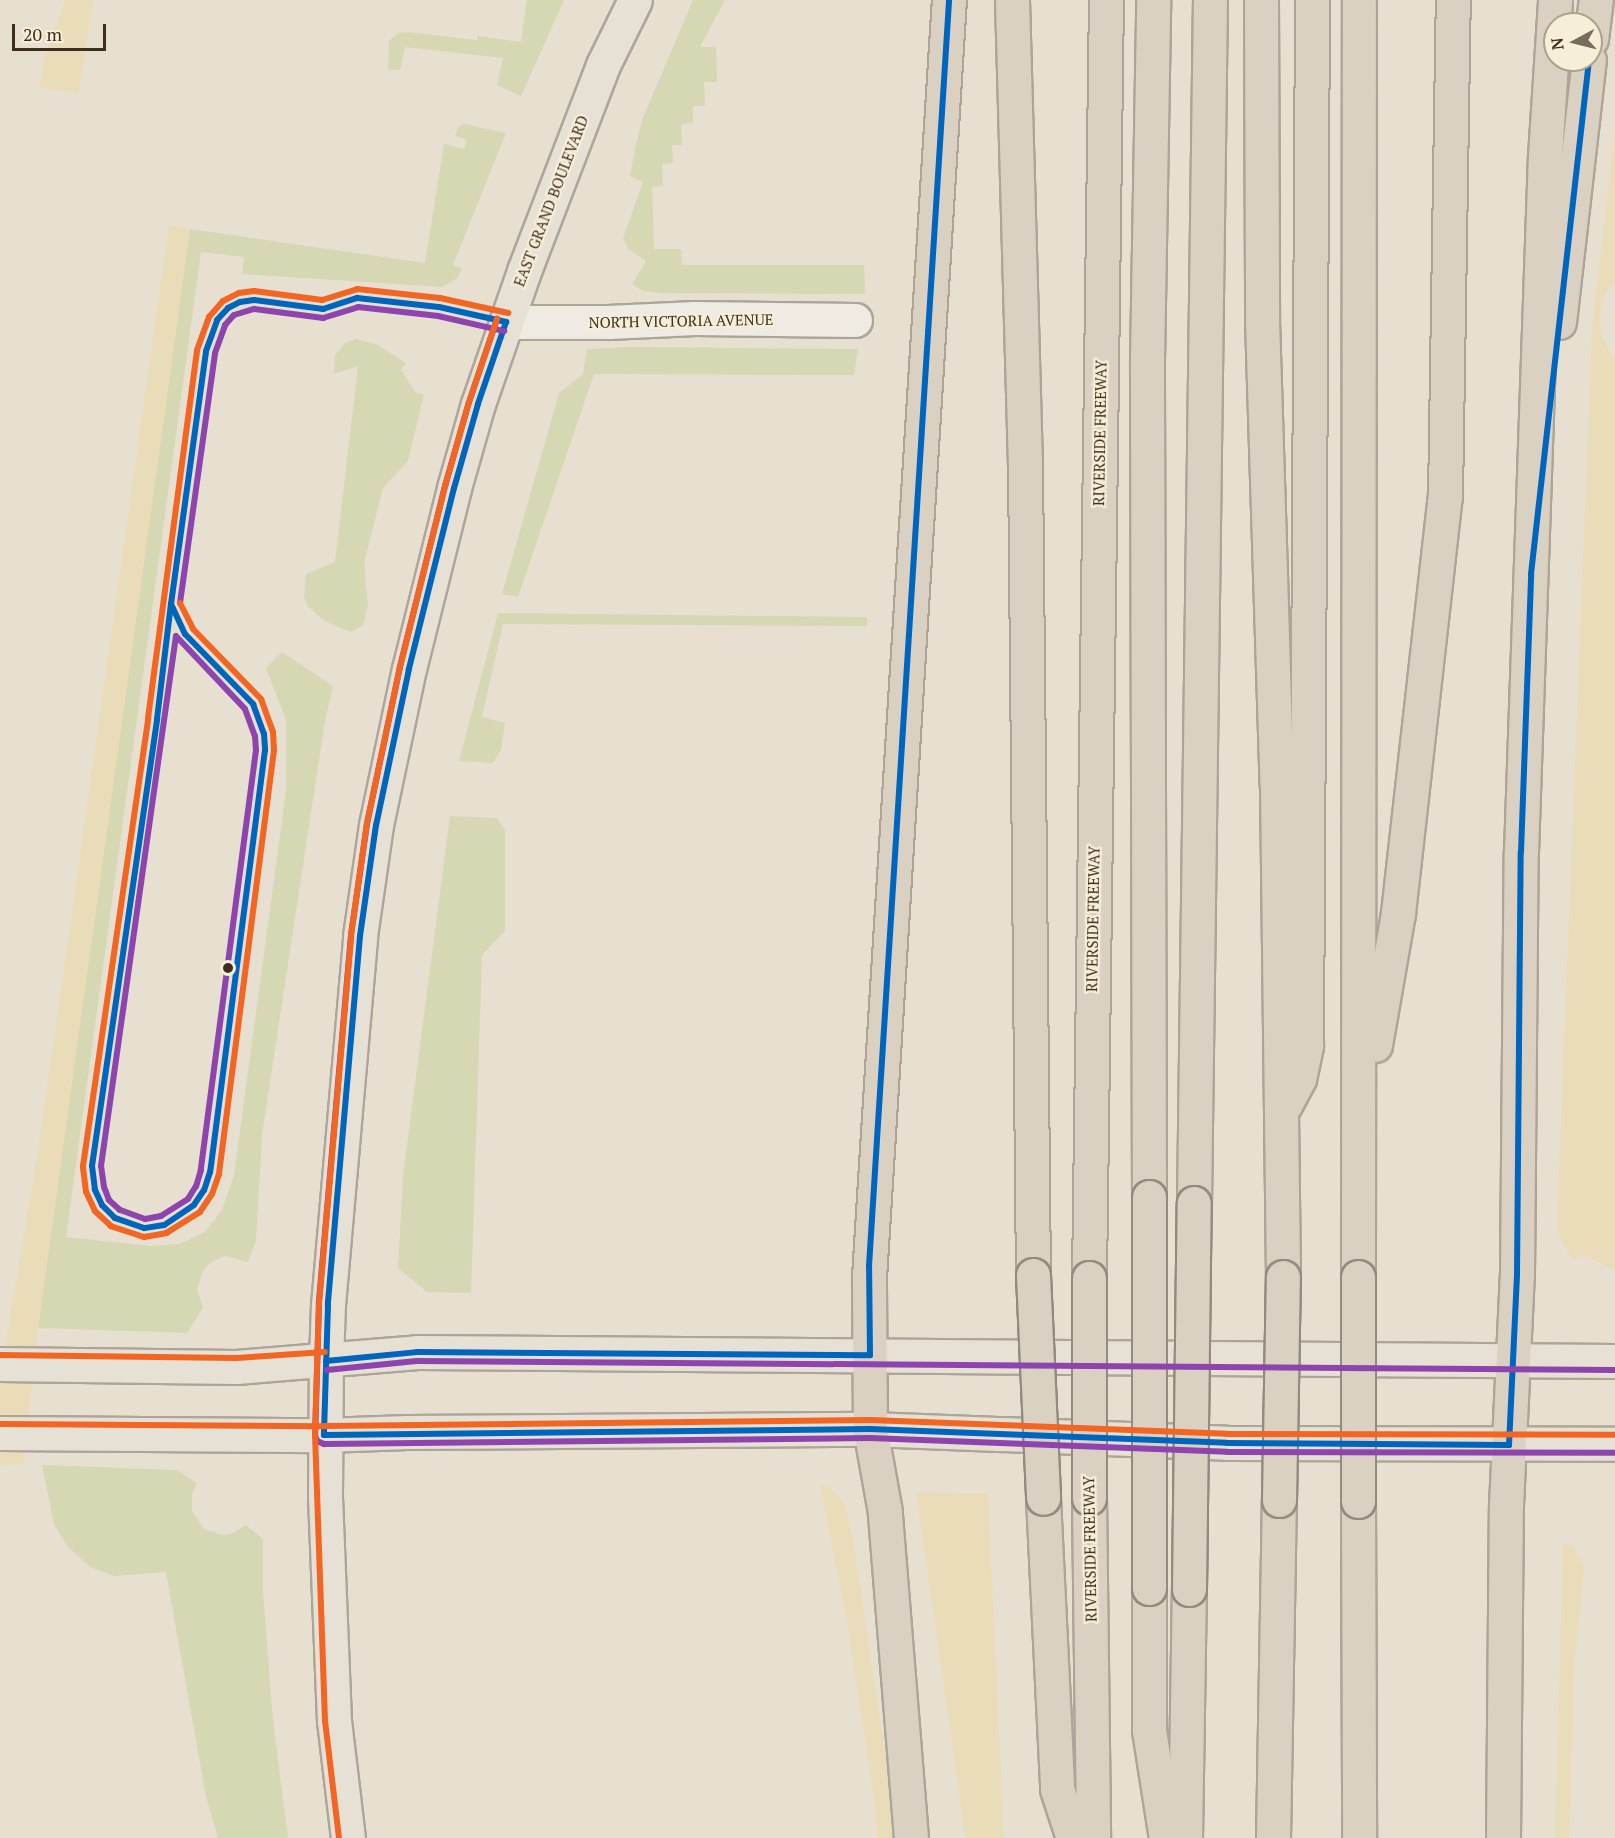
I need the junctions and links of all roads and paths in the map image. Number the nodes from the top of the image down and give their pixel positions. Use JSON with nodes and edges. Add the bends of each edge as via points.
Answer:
{"nodes":[{"id":1,"x":635,"y":0,"type":"edge"},
{"id":2,"x":949,"y":0,"type":"edge"},
{"id":3,"x":1012,"y":0,"type":"edge"},
{"id":4,"x":1106,"y":0,"type":"edge"},
{"id":5,"x":1153,"y":0,"type":"edge"},
{"id":6,"x":1210,"y":0,"type":"edge"},
{"id":7,"x":1261,"y":0,"type":"edge"},
{"id":8,"x":1311,"y":0,"type":"edge"},
{"id":9,"x":1359,"y":0,"type":"edge"},
{"id":10,"x":1453,"y":0,"type":"edge"},
{"id":11,"x":1555,"y":0,"type":"edge"},
{"id":12,"x":1587,"y":72,"type":"edge"},
{"id":13,"x":855,"y":320,"type":"dead end"},
{"id":14,"x":506,"y":322,"type":"junction"},
{"id":15,"x":1531,"y":574,"type":"junction"},
{"id":16,"x":1282,"y":1109,"type":"junction"},
{"id":17,"x":1360,"y":1129,"type":"junction"},
{"id":18,"x":870,"y":1355,"type":"junction"},
{"id":19,"x":1514,"y":1359,"type":"junction"},
{"id":20,"x":326,"y":1361,"type":"junction"},
{"id":21,"x":1615,"y":1361,"type":"edge"},
{"id":22,"x":0,"y":1364,"type":"edge"},
{"id":23,"x":870,"y":1429,"type":"junction"},
{"id":24,"x":0,"y":1433,"type":"edge"},
{"id":25,"x":324,"y":1435,"type":"junction"},
{"id":26,"x":1615,"y":1444,"type":"edge"},
{"id":27,"x":1509,"y":1445,"type":"junction"},
{"id":28,"x":348,"y":1838,"type":"edge"},
{"id":29,"x":911,"y":1838,"type":"edge"},
{"id":30,"x":1073,"y":1838,"type":"edge"},
{"id":31,"x":1093,"y":1838,"type":"edge"},
{"id":32,"x":1166,"y":1838,"type":"edge"},
{"id":33,"x":1185,"y":1838,"type":"edge"},
{"id":34,"x":1273,"y":1838,"type":"edge"},
{"id":35,"x":1359,"y":1838,"type":"edge"},
{"id":36,"x":1503,"y":1838,"type":"edge"}],
"edges":[{"from":1,"to":14,"type":"main road","name":"EAST GRAND BOULEVARD","via":[[603,65]]},
{"from":2,"to":18,"type":"highway","via":[[869,1266]]},
{"from":3,"to":30,"type":"highway","bridge":true,"via":[[1025,462],[1033,1275],[1057,1789]]},
{"from":4,"to":31,"type":"highway","name":"RIVERSIDE FREEWAY","bridge":true,"via":[[1089,1278]]},
{"from":5,"to":32,"type":"highway","bridge":true,"via":[[1147,360],[1149,1730]]},
{"from":6,"to":33,"type":"highway","bridge":true},
{"from":7,"to":16,"type":"highway","via":[[1262,320],[1277,784]]},
{"from":8,"to":16,"type":"highway","via":[[1306,1045],[1299,1079]]},
{"from":9,"to":17,"type":"highway"},
{"from":10,"to":17,"type":"highway","via":[[1445,497],[1398,914]]},
{"from":11,"to":15,"type":"highway","via":[[1545,156]]},
{"from":12,"to":15,"type":"highway"},
{"from":13,"to":14,"type":"street","name":"NORTH VICTORIA AVENUE"},
{"from":14,"to":20,"type":"main road","name":"EAST GRAND BOULEVARD","via":[[454,488],[409,669],[376,825],[360,936]]},
{"from":15,"to":19,"type":"highway","via":[[1521,852]]},
{"from":16,"to":34,"type":"highway","bridge":true,"via":[[1283,1277]]},
{"from":17,"to":35,"type":"highway","bridge":true},
{"from":18,"to":19,"type":"main road"},
{"from":18,"to":20,"type":"main road","via":[[417,1353]]},
{"from":18,"to":23,"type":"highway"},
{"from":19,"to":21,"type":"main road"},
{"from":19,"to":27,"type":"highway"},
{"from":20,"to":22,"type":"main road","via":[[220,1366]]},
{"from":20,"to":25,"type":"main road","name":"EAST GRAND BOULEVARD"},
{"from":23,"to":25,"type":"main road"},
{"from":23,"to":27,"type":"main road","via":[[1227,1443]]},
{"from":23,"to":29,"type":"highway","via":[[885,1512]]},
{"from":24,"to":25,"type":"main road"},
{"from":25,"to":28,"type":"main road","name":"EAST GRAND BOULEVARD","via":[[334,1720]]},
{"from":26,"to":27,"type":"main road"},
{"from":27,"to":36,"type":"highway"}]}
